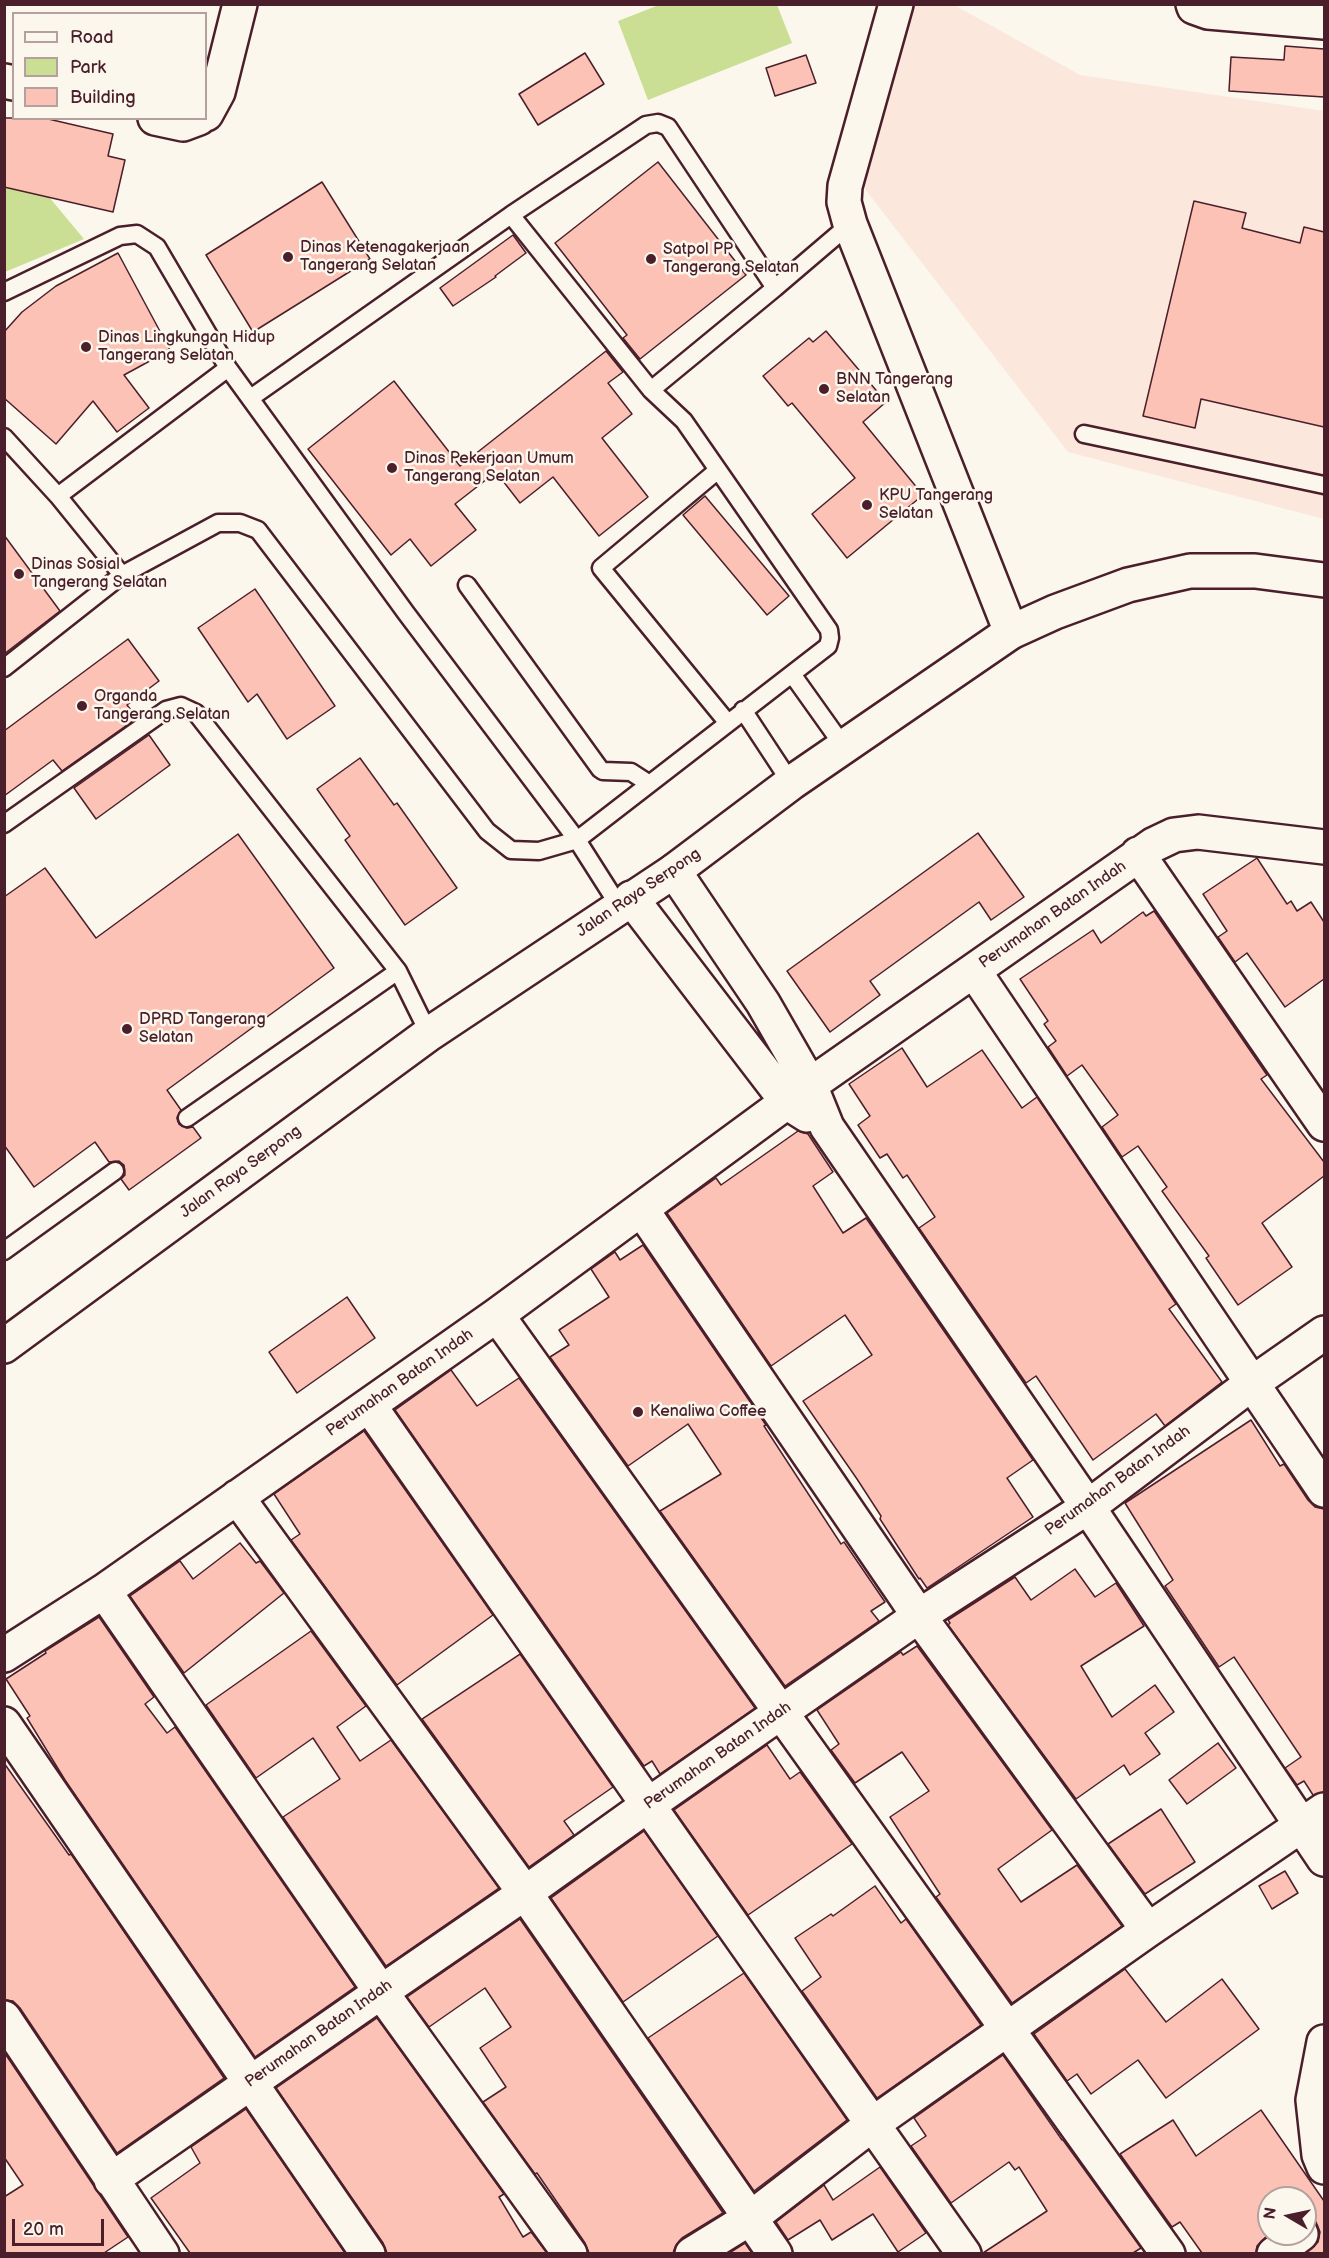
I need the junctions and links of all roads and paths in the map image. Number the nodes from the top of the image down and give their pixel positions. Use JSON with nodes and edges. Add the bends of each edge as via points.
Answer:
{"nodes":[{"id":1,"x":240,"y":4,"type":"edge"},
{"id":2,"x":896,"y":4,"type":"edge"},
{"id":3,"x":1193,"y":4,"type":"edge"},
{"id":4,"x":1324,"y":22,"type":"edge"},
{"id":5,"x":207,"y":112,"type":"edge"},
{"id":6,"x":164,"y":120,"type":"edge"},
{"id":7,"x":194,"y":120,"type":"edge"},
{"id":8,"x":511,"y":215,"type":"junction"},
{"id":9,"x":850,"y":224,"type":"junction"},
{"id":10,"x":775,"y":288,"type":"junction"},
{"id":11,"x":4,"y":292,"type":"edge"},
{"id":12,"x":228,"y":368,"type":"junction"},
{"id":13,"x":651,"y":390,"type":"junction"},
{"id":14,"x":252,"y":398,"type":"junction"},
{"id":15,"x":1084,"y":434,"type":"dead end"},
{"id":16,"x":4,"y":436,"type":"edge"},
{"id":17,"x":717,"y":470,"type":"junction"},
{"id":18,"x":1324,"y":485,"type":"edge"},
{"id":19,"x":58,"y":496,"type":"junction"},
{"id":20,"x":122,"y":575,"type":"junction"},
{"id":21,"x":1324,"y":580,"type":"edge"},
{"id":22,"x":467,"y":585,"type":"dead end"},
{"id":23,"x":1011,"y":632,"type":"junction"},
{"id":24,"x":4,"y":668,"type":"edge"},
{"id":25,"x":792,"y":674,"type":"junction"},
{"id":26,"x":743,"y":710,"type":"junction"},
{"id":27,"x":726,"y":722,"type":"junction"},
{"id":28,"x":844,"y":747,"type":"junction"},
{"id":29,"x":648,"y":783,"type":"junction"},
{"id":30,"x":791,"y":783,"type":"junction"},
{"id":31,"x":4,"y":824,"type":"edge"},
{"id":32,"x":577,"y":840,"type":"junction"},
{"id":33,"x":1324,"y":847,"type":"edge"},
{"id":34,"x":1138,"y":854,"type":"junction"},
{"id":35,"x":674,"y":871,"type":"junction"},
{"id":36,"x":625,"y":902,"type":"junction"},
{"id":37,"x":398,"y":971,"type":"junction"},
{"id":38,"x":974,"y":971,"type":"junction"},
{"id":39,"x":429,"y":1034,"type":"junction"},
{"id":40,"x":799,"y":1094,"type":"junction"},
{"id":41,"x":187,"y":1118,"type":"dead end"},
{"id":42,"x":1324,"y":1124,"type":"edge"},
{"id":43,"x":116,"y":1171,"type":"dead end"},
{"id":44,"x":642,"y":1210,"type":"junction"},
{"id":45,"x":4,"y":1251,"type":"edge"},
{"id":46,"x":497,"y":1315,"type":"junction"},
{"id":47,"x":1324,"y":1333,"type":"edge"},
{"id":48,"x":8,"y":1334,"type":"edge"},
{"id":49,"x":1251,"y":1384,"type":"junction"},
{"id":50,"x":369,"y":1405,"type":"junction"},
{"id":51,"x":1324,"y":1490,"type":"edge"},
{"id":52,"x":237,"y":1497,"type":"junction"},
{"id":53,"x":1088,"y":1507,"type":"junction"},
{"id":54,"x":104,"y":1591,"type":"junction"},
{"id":55,"x":919,"y":1616,"type":"junction"},
{"id":56,"x":4,"y":1654,"type":"edge"},
{"id":57,"x":781,"y":1712,"type":"junction"},
{"id":58,"x":4,"y":1724,"type":"edge"},
{"id":59,"x":648,"y":1805,"type":"junction"},
{"id":60,"x":1314,"y":1818,"type":"edge"},
{"id":61,"x":1324,"y":1859,"type":"edge"},
{"id":62,"x":525,"y":1893,"type":"junction"},
{"id":63,"x":1148,"y":1930,"type":"junction"},
{"id":64,"x":381,"y":1992,"type":"junction"},
{"id":65,"x":4,"y":2018,"type":"edge"},
{"id":66,"x":1008,"y":2030,"type":"junction"},
{"id":67,"x":1324,"y":2042,"type":"edge"},
{"id":68,"x":249,"y":2083,"type":"junction"},
{"id":69,"x":874,"y":2123,"type":"junction"},
{"id":70,"x":1324,"y":2167,"type":"edge"},
{"id":71,"x":111,"y":2180,"type":"junction"},
{"id":72,"x":752,"y":2217,"type":"junction"},
{"id":73,"x":162,"y":2253,"type":"edge"},
{"id":74,"x":368,"y":2253,"type":"edge"},
{"id":75,"x":570,"y":2253,"type":"edge"},
{"id":76,"x":692,"y":2253,"type":"edge"},
{"id":77,"x":775,"y":2253,"type":"edge"},
{"id":78,"x":964,"y":2253,"type":"edge"},
{"id":79,"x":1168,"y":2253,"type":"edge"}],
"edges":[{"from":1,"to":5,"type":"street","via":[[218,92]]},
{"from":2,"to":9,"type":"street","via":[[845,186],[844,202]]},
{"from":3,"to":4,"type":"street","via":[[1208,12]]},
{"from":6,"to":7,"type":"street","via":[[183,124]]},
{"from":8,"to":10,"type":"lane","via":[[646,125],[658,123],[668,127]]},
{"from":8,"to":13,"type":"lane"},
{"from":8,"to":14,"type":"lane"},
{"from":9,"to":10,"type":"lane"},
{"from":9,"to":23,"type":"street"},
{"from":10,"to":13,"type":"lane"},
{"from":11,"to":12,"type":"lane","via":[[120,236],[137,234],[157,247]]},
{"from":12,"to":14,"type":"lane"},
{"from":12,"to":19,"type":"lane"},
{"from":13,"to":17,"type":"lane","via":[[684,422]]},
{"from":14,"to":32,"type":"lane","via":[[406,613]]},
{"from":15,"to":18,"type":"lane"},
{"from":16,"to":19,"type":"lane"},
{"from":17,"to":25,"type":"lane","via":[[829,630],[828,646]]},
{"from":17,"to":27,"type":"lane","via":[[601,568]]},
{"from":19,"to":20,"type":"lane"},
{"from":20,"to":24,"type":"lane"},
{"from":20,"to":32,"type":"lane","via":[[218,523],[240,523],[258,530],[487,831],[511,850],[539,851]]},
{"from":21,"to":23,"type":"street","name":"Jalan Raya Serpong","via":[[1255,571],[1190,571],[1128,585]]},
{"from":22,"to":29,"type":"lane","via":[[600,769],[631,772]]},
{"from":23,"to":28,"type":"street","name":"Jalan Raya Serpong"},
{"from":25,"to":26,"type":"lane"},
{"from":25,"to":28,"type":"lane"},
{"from":26,"to":27,"type":"lane"},
{"from":26,"to":30,"type":"lane"},
{"from":27,"to":29,"type":"lane"},
{"from":28,"to":30,"type":"street","name":"Jalan Raya Serpong"},
{"from":29,"to":32,"type":"lane"},
{"from":30,"to":35,"type":"street","name":"Jalan Raya Serpong"},
{"from":31,"to":37,"type":"lane","via":[[166,710],[182,706],[196,713]]},
{"from":32,"to":36,"type":"lane"},
{"from":33,"to":34,"type":"street","name":"Perumahan Batan Indah","via":[[1198,832],[1174,835]]},
{"from":34,"to":38,"type":"street","name":"Perumahan Batan Indah"},
{"from":34,"to":42,"type":"street"},
{"from":35,"to":36,"type":"street","name":"Jalan Raya Serpong"},
{"from":35,"to":40,"type":"street","via":[[763,1003]]},
{"from":36,"to":39,"type":"street","name":"Jalan Raya Serpong"},
{"from":36,"to":40,"type":"street"},
{"from":37,"to":39,"type":"lane"},
{"from":37,"to":41,"type":"lane"},
{"from":38,"to":40,"type":"street","name":"Perumahan Batan Indah"},
{"from":38,"to":49,"type":"street"},
{"from":39,"to":48,"type":"street","name":"Jalan Raya Serpong"},
{"from":40,"to":44,"type":"street","name":"Perumahan Batan Indah"},
{"from":40,"to":53,"type":"street","via":[[827,1127]]},
{"from":43,"to":45,"type":"lane"},
{"from":44,"to":46,"type":"street","name":"Perumahan Batan Indah"},
{"from":44,"to":55,"type":"street"},
{"from":46,"to":50,"type":"street","name":"Perumahan Batan Indah"},
{"from":46,"to":57,"type":"street"},
{"from":47,"to":49,"type":"street","name":"Perumahan Batan Indah"},
{"from":49,"to":51,"type":"street"},
{"from":49,"to":53,"type":"street","name":"Perumahan Batan Indah"},
{"from":50,"to":52,"type":"street","name":"Perumahan Batan Indah"},
{"from":50,"to":59,"type":"street"},
{"from":52,"to":54,"type":"street","name":"Perumahan Batan Indah"},
{"from":52,"to":62,"type":"street"},
{"from":53,"to":55,"type":"street","name":"Perumahan Batan Indah"},
{"from":53,"to":60,"type":"street"},
{"from":54,"to":56,"type":"street","name":"Perumahan Batan Indah"},
{"from":54,"to":64,"type":"street"},
{"from":55,"to":57,"type":"street","name":"Perumahan Batan Indah"},
{"from":55,"to":63,"type":"street"},
{"from":57,"to":59,"type":"street","name":"Perumahan Batan Indah"},
{"from":57,"to":66,"type":"street"},
{"from":58,"to":68,"type":"street"},
{"from":59,"to":62,"type":"street","name":"Perumahan Batan Indah"},
{"from":59,"to":69,"type":"street"},
{"from":60,"to":61,"type":"street"},
{"from":60,"to":63,"type":"street"},
{"from":62,"to":64,"type":"street","name":"Perumahan Batan Indah"},
{"from":62,"to":72,"type":"street"},
{"from":63,"to":66,"type":"street"},
{"from":64,"to":68,"type":"street","name":"Perumahan Batan Indah"},
{"from":64,"to":75,"type":"street"},
{"from":65,"to":71,"type":"street"},
{"from":66,"to":69,"type":"street"},
{"from":66,"to":79,"type":"street"},
{"from":67,"to":70,"type":"street","via":[[1312,2100]]},
{"from":68,"to":71,"type":"street","name":"Perumahan Batan Indah"},
{"from":68,"to":74,"type":"street"},
{"from":69,"to":72,"type":"street"},
{"from":69,"to":78,"type":"street"},
{"from":71,"to":73,"type":"street"},
{"from":72,"to":76,"type":"street"},
{"from":72,"to":77,"type":"street"}]}
